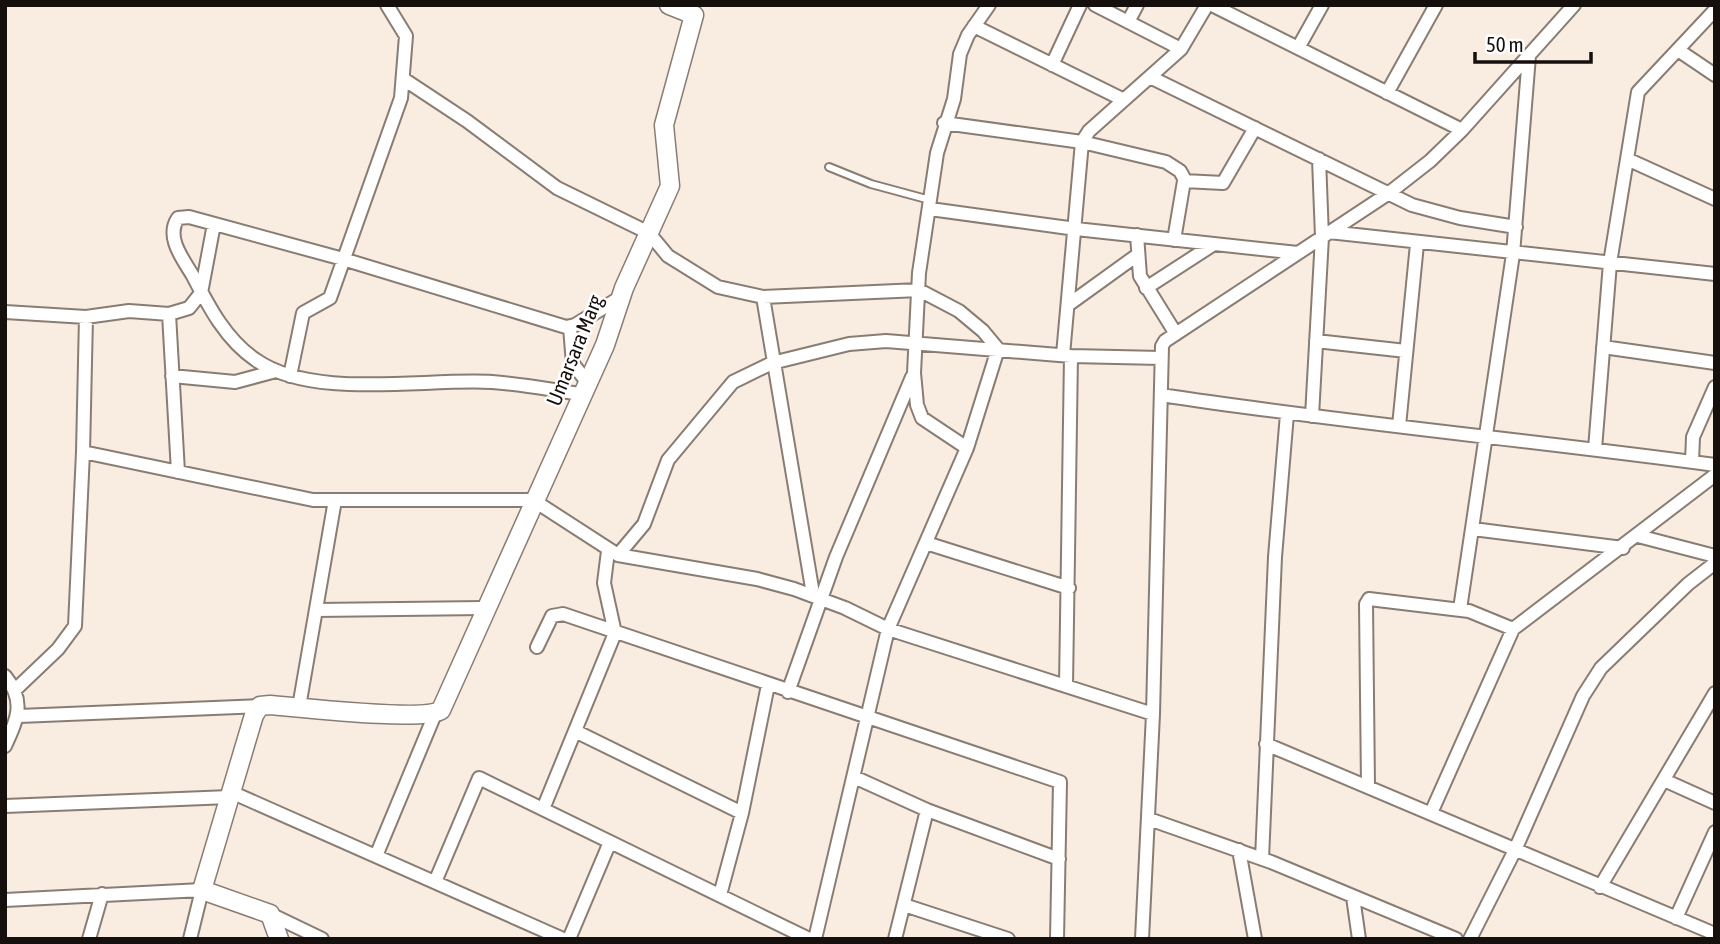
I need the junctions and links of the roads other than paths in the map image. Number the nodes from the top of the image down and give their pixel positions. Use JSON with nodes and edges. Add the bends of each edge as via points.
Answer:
{"nodes":[{"id":1,"x":387,"y":5,"type":"edge"},
{"id":2,"x":669,"y":5,"type":"edge"},
{"id":3,"x":989,"y":5,"type":"edge"},
{"id":4,"x":1080,"y":5,"type":"edge"},
{"id":5,"x":1095,"y":5,"type":"edge"},
{"id":6,"x":1137,"y":5,"type":"edge"},
{"id":7,"x":1207,"y":5,"type":"edge"},
{"id":8,"x":1212,"y":5,"type":"edge"},
{"id":9,"x":1322,"y":5,"type":"edge"},
{"id":10,"x":1436,"y":5,"type":"edge"},
{"id":11,"x":1573,"y":6,"type":"edge"},
{"id":12,"x":695,"y":10,"type":"edge"},
{"id":13,"x":1715,"y":10,"type":"edge"},
{"id":14,"x":1128,"y":22,"type":"junction"},
{"id":15,"x":974,"y":26,"type":"junction"},
{"id":16,"x":1298,"y":48,"type":"junction"},
{"id":17,"x":1181,"y":49,"type":"junction"},
{"id":18,"x":1678,"y":50,"type":"junction"},
{"id":19,"x":1530,"y":56,"type":"junction"},
{"id":20,"x":1052,"y":65,"type":"junction"},
{"id":21,"x":1715,"y":75,"type":"edge"},
{"id":22,"x":1150,"y":77,"type":"junction"},
{"id":23,"x":405,"y":80,"type":"junction"},
{"id":24,"x":1387,"y":93,"type":"junction"},
{"id":25,"x":1124,"y":100,"type":"junction"},
{"id":26,"x":944,"y":123,"type":"junction"},
{"id":27,"x":1255,"y":128,"type":"junction"},
{"id":28,"x":1462,"y":130,"type":"junction"},
{"id":29,"x":1082,"y":142,"type":"junction"},
{"id":30,"x":1319,"y":159,"type":"junction"},
{"id":31,"x":1627,"y":159,"type":"junction"},
{"id":32,"x":829,"y":167,"type":"dead end"},
{"id":33,"x":1185,"y":180,"type":"junction"},
{"id":34,"x":1389,"y":193,"type":"junction"},
{"id":35,"x":1715,"y":199,"type":"edge"},
{"id":36,"x":931,"y":205,"type":"junction"},
{"id":37,"x":214,"y":224,"type":"junction"},
{"id":38,"x":1516,"y":227,"type":"junction"},
{"id":39,"x":1076,"y":229,"type":"junction"},
{"id":40,"x":649,"y":233,"type":"junction"},
{"id":41,"x":1326,"y":235,"type":"junction"},
{"id":42,"x":1137,"y":236,"type":"junction"},
{"id":43,"x":1174,"y":240,"type":"junction"},
{"id":44,"x":1214,"y":244,"type":"junction"},
{"id":45,"x":1418,"y":244,"type":"junction"},
{"id":46,"x":1298,"y":253,"type":"junction"},
{"id":47,"x":1513,"y":254,"type":"junction"},
{"id":48,"x":1136,"y":256,"type":"junction"},
{"id":49,"x":343,"y":259,"type":"junction"},
{"id":50,"x":1609,"y":263,"type":"junction"},
{"id":51,"x":1715,"y":274,"type":"edge"},
{"id":52,"x":1146,"y":288,"type":"junction"},
{"id":53,"x":919,"y":290,"type":"junction"},
{"id":54,"x":201,"y":293,"type":"junction"},
{"id":55,"x":763,"y":297,"type":"junction"},
{"id":56,"x":621,"y":298,"type":"junction"},
{"id":57,"x":1068,"y":305,"type":"junction"},
{"id":58,"x":5,"y":312,"type":"edge"},
{"id":59,"x":169,"y":314,"type":"junction"},
{"id":60,"x":86,"y":317,"type":"junction"},
{"id":61,"x":570,"y":327,"type":"junction"},
{"id":62,"x":1176,"y":334,"type":"junction"},
{"id":63,"x":1316,"y":341,"type":"junction"},
{"id":64,"x":916,"y":343,"type":"junction"},
{"id":65,"x":1603,"y":347,"type":"junction"},
{"id":66,"x":998,"y":349,"type":"junction"},
{"id":67,"x":1406,"y":351,"type":"junction"},
{"id":68,"x":1067,"y":356,"type":"junction"},
{"id":69,"x":1161,"y":358,"type":"junction"},
{"id":70,"x":772,"y":363,"type":"junction"},
{"id":71,"x":1715,"y":363,"type":"edge"},
{"id":72,"x":276,"y":371,"type":"junction"},
{"id":73,"x":914,"y":373,"type":"junction"},
{"id":74,"x":172,"y":376,"type":"junction"},
{"id":75,"x":290,"y":376,"type":"junction"},
{"id":76,"x":1715,"y":387,"type":"edge"},
{"id":77,"x":585,"y":388,"type":"junction"},
{"id":78,"x":1161,"y":395,"type":"junction"},
{"id":79,"x":1287,"y":414,"type":"junction"},
{"id":80,"x":1312,"y":416,"type":"junction"},
{"id":81,"x":1399,"y":426,"type":"junction"},
{"id":82,"x":1489,"y":435,"type":"junction"},
{"id":83,"x":967,"y":448,"type":"junction"},
{"id":84,"x":1595,"y":449,"type":"junction"},
{"id":85,"x":83,"y":452,"type":"junction"},
{"id":86,"x":1692,"y":462,"type":"junction"},
{"id":87,"x":1715,"y":465,"type":"edge"},
{"id":88,"x":178,"y":472,"type":"junction"},
{"id":89,"x":1715,"y":475,"type":"edge"},
{"id":90,"x":533,"y":499,"type":"junction"},
{"id":91,"x":335,"y":500,"type":"junction"},
{"id":92,"x":1473,"y":529,"type":"junction"},
{"id":93,"x":1638,"y":536,"type":"junction"},
{"id":94,"x":926,"y":543,"type":"junction"},
{"id":95,"x":1623,"y":548,"type":"junction"},
{"id":96,"x":613,"y":553,"type":"junction"},
{"id":97,"x":1715,"y":556,"type":"edge"},
{"id":98,"x":1715,"y":563,"type":"edge"},
{"id":99,"x":1069,"y":588,"type":"junction"},
{"id":100,"x":815,"y":597,"type":"junction"},
{"id":101,"x":484,"y":608,"type":"junction"},
{"id":102,"x":316,"y":610,"type":"junction"},
{"id":103,"x":1460,"y":610,"type":"junction"},
{"id":104,"x":888,"y":629,"type":"junction"},
{"id":105,"x":1513,"y":629,"type":"junction"},
{"id":106,"x":615,"y":633,"type":"junction"},
{"id":107,"x":537,"y":647,"type":"dead end"},
{"id":108,"x":5,"y":676,"type":"edge"},
{"id":109,"x":768,"y":685,"type":"junction"},
{"id":110,"x":1066,"y":686,"type":"junction"},
{"id":111,"x":15,"y":690,"type":"junction"},
{"id":112,"x":789,"y":692,"type":"junction"},
{"id":113,"x":1715,"y":694,"type":"edge"},
{"id":114,"x":260,"y":706,"type":"junction"},
{"id":115,"x":299,"y":707,"type":"junction"},
{"id":116,"x":435,"y":714,"type":"junction"},
{"id":117,"x":1153,"y":714,"type":"junction"},
{"id":118,"x":19,"y":716,"type":"junction"},
{"id":119,"x":866,"y":719,"type":"junction"},
{"id":120,"x":577,"y":732,"type":"junction"},
{"id":121,"x":1266,"y":744,"type":"junction"},
{"id":122,"x":5,"y":746,"type":"edge"},
{"id":123,"x":854,"y":777,"type":"junction"},
{"id":124,"x":1664,"y":780,"type":"junction"},
{"id":125,"x":1368,"y":786,"type":"junction"},
{"id":126,"x":230,"y":794,"type":"junction"},
{"id":127,"x":1715,"y":803,"type":"edge"},
{"id":128,"x":5,"y":806,"type":"edge"},
{"id":129,"x":543,"y":809,"type":"junction"},
{"id":130,"x":928,"y":810,"type":"junction"},
{"id":131,"x":742,"y":813,"type":"junction"},
{"id":132,"x":1431,"y":813,"type":"junction"},
{"id":133,"x":1149,"y":818,"type":"junction"},
{"id":134,"x":1715,"y":832,"type":"edge"},
{"id":135,"x":610,"y":842,"type":"junction"},
{"id":136,"x":1239,"y":850,"type":"junction"},
{"id":137,"x":1515,"y":850,"type":"junction"},
{"id":138,"x":376,"y":856,"type":"junction"},
{"id":139,"x":1059,"y":859,"type":"junction"},
{"id":140,"x":1262,"y":859,"type":"junction"},
{"id":141,"x":435,"y":882,"type":"junction"},
{"id":142,"x":1600,"y":887,"type":"junction"},
{"id":143,"x":202,"y":890,"type":"junction"},
{"id":144,"x":102,"y":894,"type":"junction"},
{"id":145,"x":720,"y":895,"type":"junction"},
{"id":146,"x":1353,"y":897,"type":"junction"},
{"id":147,"x":5,"y":900,"type":"edge"},
{"id":148,"x":904,"y":905,"type":"junction"},
{"id":149,"x":270,"y":914,"type":"junction"},
{"id":150,"x":1676,"y":918,"type":"junction"},
{"id":151,"x":1715,"y":934,"type":"edge"},
{"id":152,"x":89,"y":939,"type":"edge"},
{"id":153,"x":190,"y":939,"type":"edge"},
{"id":154,"x":279,"y":939,"type":"edge"},
{"id":155,"x":322,"y":939,"type":"edge"},
{"id":156,"x":563,"y":939,"type":"edge"},
{"id":157,"x":569,"y":939,"type":"edge"},
{"id":158,"x":809,"y":939,"type":"edge"},
{"id":159,"x":815,"y":939,"type":"edge"},
{"id":160,"x":895,"y":939,"type":"edge"},
{"id":161,"x":1008,"y":939,"type":"edge"},
{"id":162,"x":1057,"y":939,"type":"edge"},
{"id":163,"x":1142,"y":939,"type":"edge"},
{"id":164,"x":1255,"y":939,"type":"edge"},
{"id":165,"x":1359,"y":939,"type":"edge"},
{"id":166,"x":1456,"y":939,"type":"edge"},
{"id":167,"x":1469,"y":939,"type":"edge"}],
"edges":[{"from":1,"to":23,"type":"street","via":[[406,36]]},
{"from":2,"to":12,"type":"street","name":"Umarsara Marg"},
{"from":3,"to":15,"type":"street"},
{"from":4,"to":20,"type":"street"},
{"from":5,"to":14,"type":"street"},
{"from":6,"to":14,"type":"street"},
{"from":7,"to":17,"type":"street"},
{"from":8,"to":16,"type":"street"},
{"from":9,"to":16,"type":"street"},
{"from":10,"to":24,"type":"street"},
{"from":11,"to":19,"type":"street"},
{"from":12,"to":40,"type":"street","name":"Umarsara Marg","via":[[664,125],[672,181]]},
{"from":13,"to":18,"type":"street"},
{"from":14,"to":17,"type":"street"},
{"from":15,"to":20,"type":"street"},
{"from":15,"to":26,"type":"street","via":[[960,54],[954,99]]},
{"from":16,"to":24,"type":"street"},
{"from":17,"to":22,"type":"street"},
{"from":18,"to":21,"type":"street"},
{"from":18,"to":31,"type":"street","via":[[1638,92]]},
{"from":19,"to":28,"type":"street"},
{"from":19,"to":38,"type":"street"},
{"from":20,"to":25,"type":"street"},
{"from":22,"to":25,"type":"street"},
{"from":22,"to":27,"type":"street"},
{"from":23,"to":40,"type":"street","via":[[557,188]]},
{"from":23,"to":49,"type":"street"},
{"from":24,"to":28,"type":"street"},
{"from":25,"to":29,"type":"street","via":[[1088,131]]},
{"from":26,"to":29,"type":"street"},
{"from":26,"to":36,"type":"street"},
{"from":27,"to":30,"type":"street"},
{"from":27,"to":33,"type":"street","via":[[1223,183]]},
{"from":28,"to":34,"type":"street"},
{"from":29,"to":33,"type":"street","via":[[1166,162]]},
{"from":29,"to":39,"type":"street"},
{"from":30,"to":34,"type":"street"},
{"from":30,"to":41,"type":"street"},
{"from":31,"to":35,"type":"street"},
{"from":31,"to":50,"type":"street"},
{"from":32,"to":36,"type":"lane"},
{"from":33,"to":43,"type":"street"},
{"from":34,"to":38,"type":"street","via":[[1433,211]]},
{"from":34,"to":41,"type":"street"},
{"from":36,"to":39,"type":"street"},
{"from":36,"to":53,"type":"street"},
{"from":37,"to":49,"type":"street"},
{"from":37,"to":54,"type":"street"},
{"from":37,"to":54,"type":"street","via":[[183,217],[172,230]]},
{"from":38,"to":47,"type":"street"},
{"from":39,"to":42,"type":"street"},
{"from":39,"to":57,"type":"street"},
{"from":40,"to":55,"type":"street","via":[[668,256],[718,288]]},
{"from":40,"to":56,"type":"street","name":"Umarsara Marg"},
{"from":41,"to":45,"type":"street"},
{"from":41,"to":46,"type":"street"},
{"from":41,"to":63,"type":"street"},
{"from":42,"to":43,"type":"street"},
{"from":42,"to":48,"type":"street"},
{"from":43,"to":44,"type":"street"},
{"from":44,"to":46,"type":"street"},
{"from":44,"to":52,"type":"street"},
{"from":45,"to":47,"type":"street"},
{"from":45,"to":67,"type":"street"},
{"from":46,"to":62,"type":"street"},
{"from":47,"to":50,"type":"street"},
{"from":47,"to":82,"type":"street"},
{"from":48,"to":52,"type":"street"},
{"from":48,"to":57,"type":"street"},
{"from":49,"to":61,"type":"street"},
{"from":49,"to":75,"type":"street","via":[[330,298],[303,313]]},
{"from":50,"to":51,"type":"street"},
{"from":50,"to":65,"type":"street"},
{"from":52,"to":62,"type":"street"},
{"from":53,"to":55,"type":"street"},
{"from":53,"to":64,"type":"street"},
{"from":53,"to":66,"type":"street","via":[[959,311]]},
{"from":54,"to":59,"type":"street","via":[[190,308]]},
{"from":54,"to":72,"type":"street","via":[[232,339],[256,361]]},
{"from":55,"to":70,"type":"street"},
{"from":56,"to":61,"type":"street"},
{"from":56,"to":77,"type":"street","name":"Umarsara Marg"},
{"from":57,"to":68,"type":"street"},
{"from":58,"to":60,"type":"street"},
{"from":59,"to":60,"type":"street","via":[[129,311]]},
{"from":59,"to":74,"type":"street"},
{"from":60,"to":85,"type":"street"},
{"from":61,"to":77,"type":"street","via":[[573,364]]},
{"from":62,"to":69,"type":"street","via":[[1165,341]]},
{"from":63,"to":67,"type":"street"},
{"from":63,"to":80,"type":"street"},
{"from":64,"to":66,"type":"street"},
{"from":64,"to":70,"type":"street","via":[[849,344]]},
{"from":64,"to":73,"type":"street"},
{"from":65,"to":71,"type":"street"},
{"from":65,"to":84,"type":"street"},
{"from":66,"to":68,"type":"street"},
{"from":66,"to":83,"type":"street"},
{"from":67,"to":81,"type":"street"},
{"from":68,"to":69,"type":"street"},
{"from":68,"to":99,"type":"street"},
{"from":69,"to":78,"type":"street"},
{"from":70,"to":96,"type":"street","via":[[733,383],[668,460],[644,524]]},
{"from":70,"to":100,"type":"street"},
{"from":72,"to":74,"type":"street","via":[[243,382]]},
{"from":72,"to":75,"type":"street"},
{"from":73,"to":83,"type":"street","via":[[922,418]]},
{"from":73,"to":100,"type":"street"},
{"from":74,"to":88,"type":"street"},
{"from":75,"to":77,"type":"street","via":[[327,383],[493,382]]},
{"from":76,"to":86,"type":"street","via":[[1693,437]]},
{"from":77,"to":90,"type":"street","name":"Umarsara Marg"},
{"from":78,"to":79,"type":"street"},
{"from":78,"to":117,"type":"street"},
{"from":79,"to":80,"type":"street"},
{"from":79,"to":121,"type":"street"},
{"from":80,"to":81,"type":"street"},
{"from":81,"to":82,"type":"street"},
{"from":82,"to":84,"type":"street"},
{"from":82,"to":92,"type":"street"},
{"from":83,"to":94,"type":"street"},
{"from":84,"to":86,"type":"street"},
{"from":85,"to":88,"type":"street"},
{"from":85,"to":111,"type":"street","via":[[75,626]]},
{"from":86,"to":87,"type":"street"},
{"from":88,"to":91,"type":"street"},
{"from":89,"to":93,"type":"street"},
{"from":90,"to":91,"type":"street"},
{"from":90,"to":96,"type":"street"},
{"from":90,"to":101,"type":"street","name":"Umarsara Marg"},
{"from":91,"to":102,"type":"street"},
{"from":92,"to":95,"type":"street"},
{"from":92,"to":103,"type":"street"},
{"from":93,"to":95,"type":"street"},
{"from":93,"to":97,"type":"street"},
{"from":94,"to":99,"type":"street"},
{"from":94,"to":104,"type":"street"},
{"from":95,"to":105,"type":"street"},
{"from":96,"to":100,"type":"street","via":[[757,579]]},
{"from":96,"to":106,"type":"street","via":[[604,568]]},
{"from":98,"to":137,"type":"street","via":[[1601,668],[1583,696]]},
{"from":99,"to":110,"type":"street"},
{"from":100,"to":104,"type":"street"},
{"from":100,"to":112,"type":"street"},
{"from":101,"to":102,"type":"street"},
{"from":101,"to":116,"type":"street","name":"Umarsara Marg","via":[[441,710]]},
{"from":102,"to":115,"type":"street"},
{"from":103,"to":105,"type":"street","via":[[1482,614]]},
{"from":103,"to":125,"type":"street","via":[[1374,598],[1367,602]]},
{"from":104,"to":110,"type":"street"},
{"from":104,"to":119,"type":"street"},
{"from":105,"to":132,"type":"street"},
{"from":106,"to":107,"type":"street","via":[[556,613]]},
{"from":106,"to":109,"type":"street"},
{"from":106,"to":120,"type":"street"},
{"from":108,"to":111,"type":"street"},
{"from":109,"to":112,"type":"street"},
{"from":109,"to":131,"type":"street"},
{"from":110,"to":117,"type":"street"},
{"from":111,"to":118,"type":"street"},
{"from":112,"to":119,"type":"street"},
{"from":113,"to":124,"type":"street"},
{"from":114,"to":115,"type":"street"},
{"from":114,"to":118,"type":"street"},
{"from":114,"to":126,"type":"street"},
{"from":115,"to":116,"type":"street"},
{"from":116,"to":138,"type":"street"},
{"from":117,"to":133,"type":"street"},
{"from":118,"to":122,"type":"street"},
{"from":119,"to":123,"type":"street"},
{"from":119,"to":139,"type":"street","via":[[1060,782]]},
{"from":120,"to":129,"type":"street"},
{"from":120,"to":131,"type":"street"},
{"from":121,"to":125,"type":"street"},
{"from":121,"to":140,"type":"street"},
{"from":123,"to":130,"type":"street"},
{"from":123,"to":159,"type":"street"},
{"from":124,"to":127,"type":"street"},
{"from":124,"to":142,"type":"street"},
{"from":125,"to":132,"type":"street"},
{"from":126,"to":128,"type":"street"},
{"from":126,"to":138,"type":"street"},
{"from":126,"to":143,"type":"street"},
{"from":129,"to":135,"type":"street"},
{"from":129,"to":141,"type":"street","via":[[479,778]]},
{"from":130,"to":139,"type":"street"},
{"from":130,"to":148,"type":"street"},
{"from":131,"to":145,"type":"street"},
{"from":132,"to":137,"type":"street"},
{"from":133,"to":136,"type":"street"},
{"from":133,"to":163,"type":"street"},
{"from":134,"to":150,"type":"street"},
{"from":135,"to":145,"type":"street"},
{"from":135,"to":157,"type":"street"},
{"from":136,"to":140,"type":"street"},
{"from":136,"to":164,"type":"street"},
{"from":137,"to":142,"type":"street"},
{"from":137,"to":167,"type":"street"},
{"from":138,"to":141,"type":"street"},
{"from":139,"to":162,"type":"street"},
{"from":140,"to":146,"type":"street"},
{"from":141,"to":156,"type":"street"},
{"from":142,"to":150,"type":"street"},
{"from":143,"to":144,"type":"street"},
{"from":143,"to":149,"type":"street"},
{"from":143,"to":153,"type":"street"},
{"from":144,"to":147,"type":"street"},
{"from":144,"to":152,"type":"street"},
{"from":145,"to":158,"type":"street"},
{"from":146,"to":165,"type":"street"},
{"from":146,"to":166,"type":"street"},
{"from":148,"to":160,"type":"street"},
{"from":148,"to":161,"type":"street"},
{"from":149,"to":154,"type":"street"},
{"from":149,"to":155,"type":"street"},
{"from":150,"to":151,"type":"street"}]}
